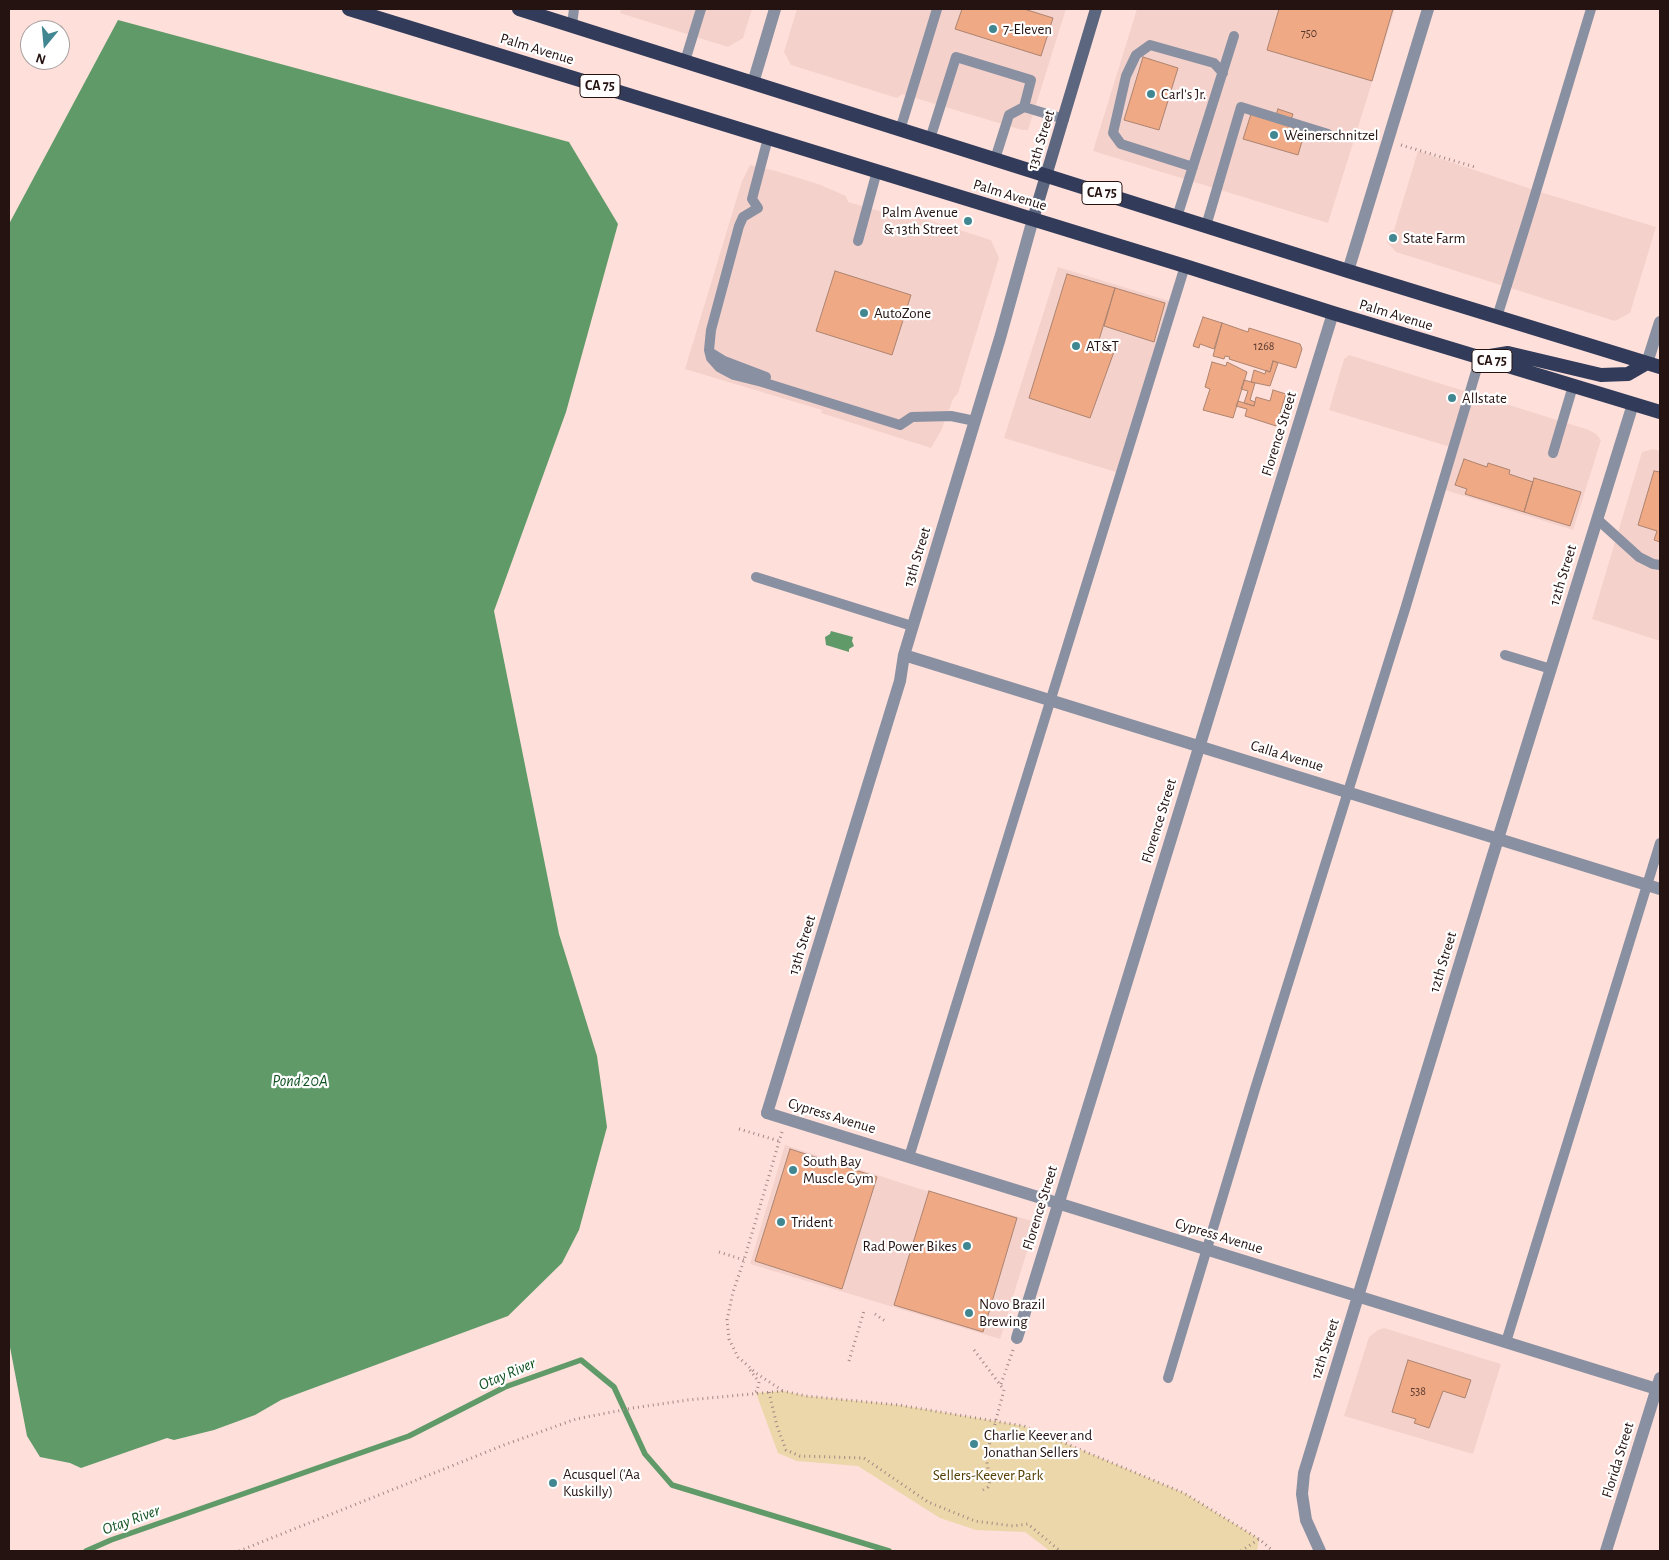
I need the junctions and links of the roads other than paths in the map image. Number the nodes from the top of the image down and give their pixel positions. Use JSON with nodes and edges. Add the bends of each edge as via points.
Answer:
{"nodes":[{"id":1,"x":350,"y":9,"type":"edge"},
{"id":2,"x":519,"y":9,"type":"edge"},
{"id":3,"x":574,"y":9,"type":"edge"},
{"id":4,"x":701,"y":9,"type":"edge"},
{"id":5,"x":775,"y":9,"type":"edge"},
{"id":6,"x":937,"y":9,"type":"edge"},
{"id":7,"x":1096,"y":9,"type":"edge"},
{"id":8,"x":1428,"y":9,"type":"edge"},
{"id":9,"x":1591,"y":9,"type":"edge"},
{"id":10,"x":572,"y":25,"type":"junction"},
{"id":11,"x":1234,"y":36,"type":"dead end"},
{"id":12,"x":686,"y":61,"type":"junction"},
{"id":13,"x":1223,"y":73,"type":"junction"},
{"id":14,"x":753,"y":82,"type":"junction"},
{"id":15,"x":1024,"y":107,"type":"junction"},
{"id":16,"x":1064,"y":120,"type":"junction"},
{"id":17,"x":900,"y":130,"type":"junction"},
{"id":18,"x":1328,"y":134,"type":"dead end"},
{"id":19,"x":768,"y":138,"type":"junction"},
{"id":20,"x":930,"y":139,"type":"junction"},
{"id":21,"x":995,"y":159,"type":"junction"},
{"id":22,"x":1193,"y":167,"type":"junction"},
{"id":23,"x":877,"y":171,"type":"junction"},
{"id":24,"x":1047,"y":175,"type":"junction"},
{"id":25,"x":1177,"y":217,"type":"junction"},
{"id":26,"x":1033,"y":220,"type":"junction"},
{"id":27,"x":1206,"y":226,"type":"junction"},
{"id":28,"x":858,"y":240,"type":"dead end"},
{"id":29,"x":1185,"y":266,"type":"junction"},
{"id":30,"x":1348,"y":271,"type":"junction"},
{"id":31,"x":1333,"y":313,"type":"junction"},
{"id":32,"x":1497,"y":317,"type":"junction"},
{"id":33,"x":1660,"y":322,"type":"edge"},
{"id":34,"x":1480,"y":358,"type":"junction"},
{"id":35,"x":1654,"y":365,"type":"edge"},
{"id":36,"x":1573,"y":386,"type":"junction"},
{"id":37,"x":1633,"y":404,"type":"junction"},
{"id":38,"x":1660,"y":412,"type":"edge"},
{"id":39,"x":975,"y":421,"type":"junction"},
{"id":40,"x":1553,"y":453,"type":"dead end"},
{"id":41,"x":1597,"y":519,"type":"junction"},
{"id":42,"x":1660,"y":565,"type":"edge"},
{"id":43,"x":756,"y":577,"type":"dead end"},
{"id":44,"x":912,"y":626,"type":"junction"},
{"id":45,"x":904,"y":654,"type":"junction"},
{"id":46,"x":1505,"y":655,"type":"dead end"},
{"id":47,"x":1551,"y":668,"type":"junction"},
{"id":48,"x":1049,"y":700,"type":"junction"},
{"id":49,"x":1200,"y":746,"type":"junction"},
{"id":50,"x":1347,"y":792,"type":"junction"},
{"id":51,"x":1498,"y":839,"type":"junction"},
{"id":52,"x":1660,"y":843,"type":"edge"},
{"id":53,"x":1647,"y":885,"type":"junction"},
{"id":54,"x":1660,"y":889,"type":"edge"},
{"id":55,"x":767,"y":1113,"type":"joint"},
{"id":56,"x":909,"y":1157,"type":"junction"},
{"id":57,"x":1058,"y":1204,"type":"junction"},
{"id":58,"x":1206,"y":1249,"type":"junction"},
{"id":59,"x":1358,"y":1297,"type":"junction"},
{"id":60,"x":1016,"y":1342,"type":"road end"},
{"id":61,"x":1506,"y":1342,"type":"junction"},
{"id":62,"x":1168,"y":1378,"type":"dead end"},
{"id":63,"x":1659,"y":1386,"type":"edge"},
{"id":64,"x":1320,"y":1551,"type":"edge"},
{"id":65,"x":1606,"y":1551,"type":"edge"}],
"edges":[{"from":1,"to":19,"type":"highway","name":"Palm Avenue","number":"CA 75"},
{"from":2,"to":10,"type":"highway","name":"Palm Avenue","number":"CA 75"},
{"from":3,"to":10,"type":"lane"},
{"from":4,"to":12,"type":"lane"},
{"from":5,"to":14,"type":"street"},
{"from":6,"to":17,"type":"lane"},
{"from":7,"to":16,"type":"main road","name":"13th Street"},
{"from":8,"to":30,"type":"street"},
{"from":9,"to":32,"type":"lane"},
{"from":10,"to":12,"type":"highway","name":"Palm Avenue","number":"CA 75"},
{"from":11,"to":13,"type":"lane"},
{"from":12,"to":14,"type":"highway","name":"Palm Avenue","number":"CA 75"},
{"from":13,"to":22,"type":"lane"},
{"from":13,"to":22,"type":"lane","via":[[1214,63],[1150,45],[1136,55],[1126,76],[1113,133],[1121,144]]},
{"from":14,"to":17,"type":"highway","name":"Palm Avenue","number":"CA 75"},
{"from":15,"to":16,"type":"lane"},
{"from":15,"to":20,"type":"lane","via":[[1031,80],[956,58]]},
{"from":15,"to":21,"type":"lane","via":[[1009,115]]},
{"from":16,"to":24,"type":"main road","name":"13th Street"},
{"from":17,"to":20,"type":"highway","name":"Palm Avenue","number":"CA 75"},
{"from":18,"to":27,"type":"lane","via":[[1241,107]]},
{"from":19,"to":23,"type":"highway","name":"Palm Avenue","number":"CA 75"},
{"from":19,"to":39,"type":"lane","via":[[752,200],[758,208],[743,217],[739,226],[710,330],[711,358],[734,375],[900,425],[912,417],[951,416]]},
{"from":20,"to":21,"type":"highway","name":"Palm Avenue","number":"CA 75"},
{"from":21,"to":24,"type":"highway","name":"Palm Avenue","number":"CA 75"},
{"from":22,"to":25,"type":"lane"},
{"from":23,"to":26,"type":"highway","name":"Palm Avenue","number":"CA 75"},
{"from":23,"to":28,"type":"lane"},
{"from":24,"to":25,"type":"highway","name":"Palm Avenue","number":"CA 75"},
{"from":24,"to":26,"type":"main road","name":"13th Street"},
{"from":25,"to":27,"type":"highway","name":"Palm Avenue","number":"CA 75"},
{"from":26,"to":29,"type":"highway","name":"Palm Avenue","number":"CA 75"},
{"from":26,"to":39,"type":"street","name":"13th Street"},
{"from":27,"to":30,"type":"highway","name":"Palm Avenue","number":"CA 75"},
{"from":29,"to":31,"type":"highway","name":"Palm Avenue","number":"CA 75"},
{"from":29,"to":48,"type":"lane"},
{"from":30,"to":32,"type":"highway","name":"Palm Avenue","number":"CA 75"},
{"from":31,"to":34,"type":"highway","name":"Palm Avenue","number":"CA 75"},
{"from":31,"to":49,"type":"street","name":"Florence Street"},
{"from":32,"to":35,"type":"highway","name":"Palm Avenue","number":"CA 75"},
{"from":33,"to":35,"type":"street"},
{"from":34,"to":35,"type":"highway","via":[[1508,353],[1601,375],[1628,374]]},
{"from":34,"to":36,"type":"highway","name":"Palm Avenue","number":"CA 75"},
{"from":34,"to":50,"type":"lane"},
{"from":36,"to":37,"type":"highway","name":"Palm Avenue","number":"CA 75"},
{"from":36,"to":40,"type":"lane"},
{"from":37,"to":38,"type":"highway","name":"Palm Avenue","number":"CA 75"},
{"from":37,"to":41,"type":"street","name":"12th Street"},
{"from":39,"to":44,"type":"street","name":"13th Street"},
{"from":41,"to":42,"type":"lane","via":[[1639,557]]},
{"from":41,"to":47,"type":"street","name":"12th Street"},
{"from":43,"to":44,"type":"lane"},
{"from":44,"to":45,"type":"street","name":"13th Street"},
{"from":45,"to":48,"type":"street","name":"Calla Avenue"},
{"from":45,"to":55,"type":"street","name":"13th Street","via":[[900,681]]},
{"from":46,"to":47,"type":"lane"},
{"from":47,"to":51,"type":"street","name":"12th Street"},
{"from":48,"to":49,"type":"street","name":"Calla Avenue"},
{"from":48,"to":56,"type":"lane"},
{"from":49,"to":50,"type":"street","name":"Calla Avenue"},
{"from":49,"to":57,"type":"street","name":"Florence Street"},
{"from":50,"to":51,"type":"street","name":"Calla Avenue"},
{"from":50,"to":58,"type":"lane"},
{"from":51,"to":53,"type":"street","name":"Calla Avenue"},
{"from":51,"to":59,"type":"street","name":"12th Street"},
{"from":52,"to":53,"type":"lane"},
{"from":53,"to":54,"type":"street","name":"Calla Avenue"},
{"from":53,"to":61,"type":"lane"},
{"from":55,"to":56,"type":"street","name":"Cypress Avenue"},
{"from":56,"to":57,"type":"street","name":"Cypress Avenue"},
{"from":57,"to":58,"type":"street","name":"Cypress Avenue"},
{"from":57,"to":60,"type":"street","name":"Florence Street"},
{"from":58,"to":59,"type":"street","name":"Cypress Avenue"},
{"from":58,"to":62,"type":"lane"},
{"from":59,"to":61,"type":"street","name":"Cypress Avenue"},
{"from":59,"to":64,"type":"street","name":"12th Street","via":[[1304,1473],[1303,1507]]},
{"from":61,"to":63,"type":"street","name":"Cypress Avenue"},
{"from":63,"to":65,"type":"street","name":"Florida Street"}]}
